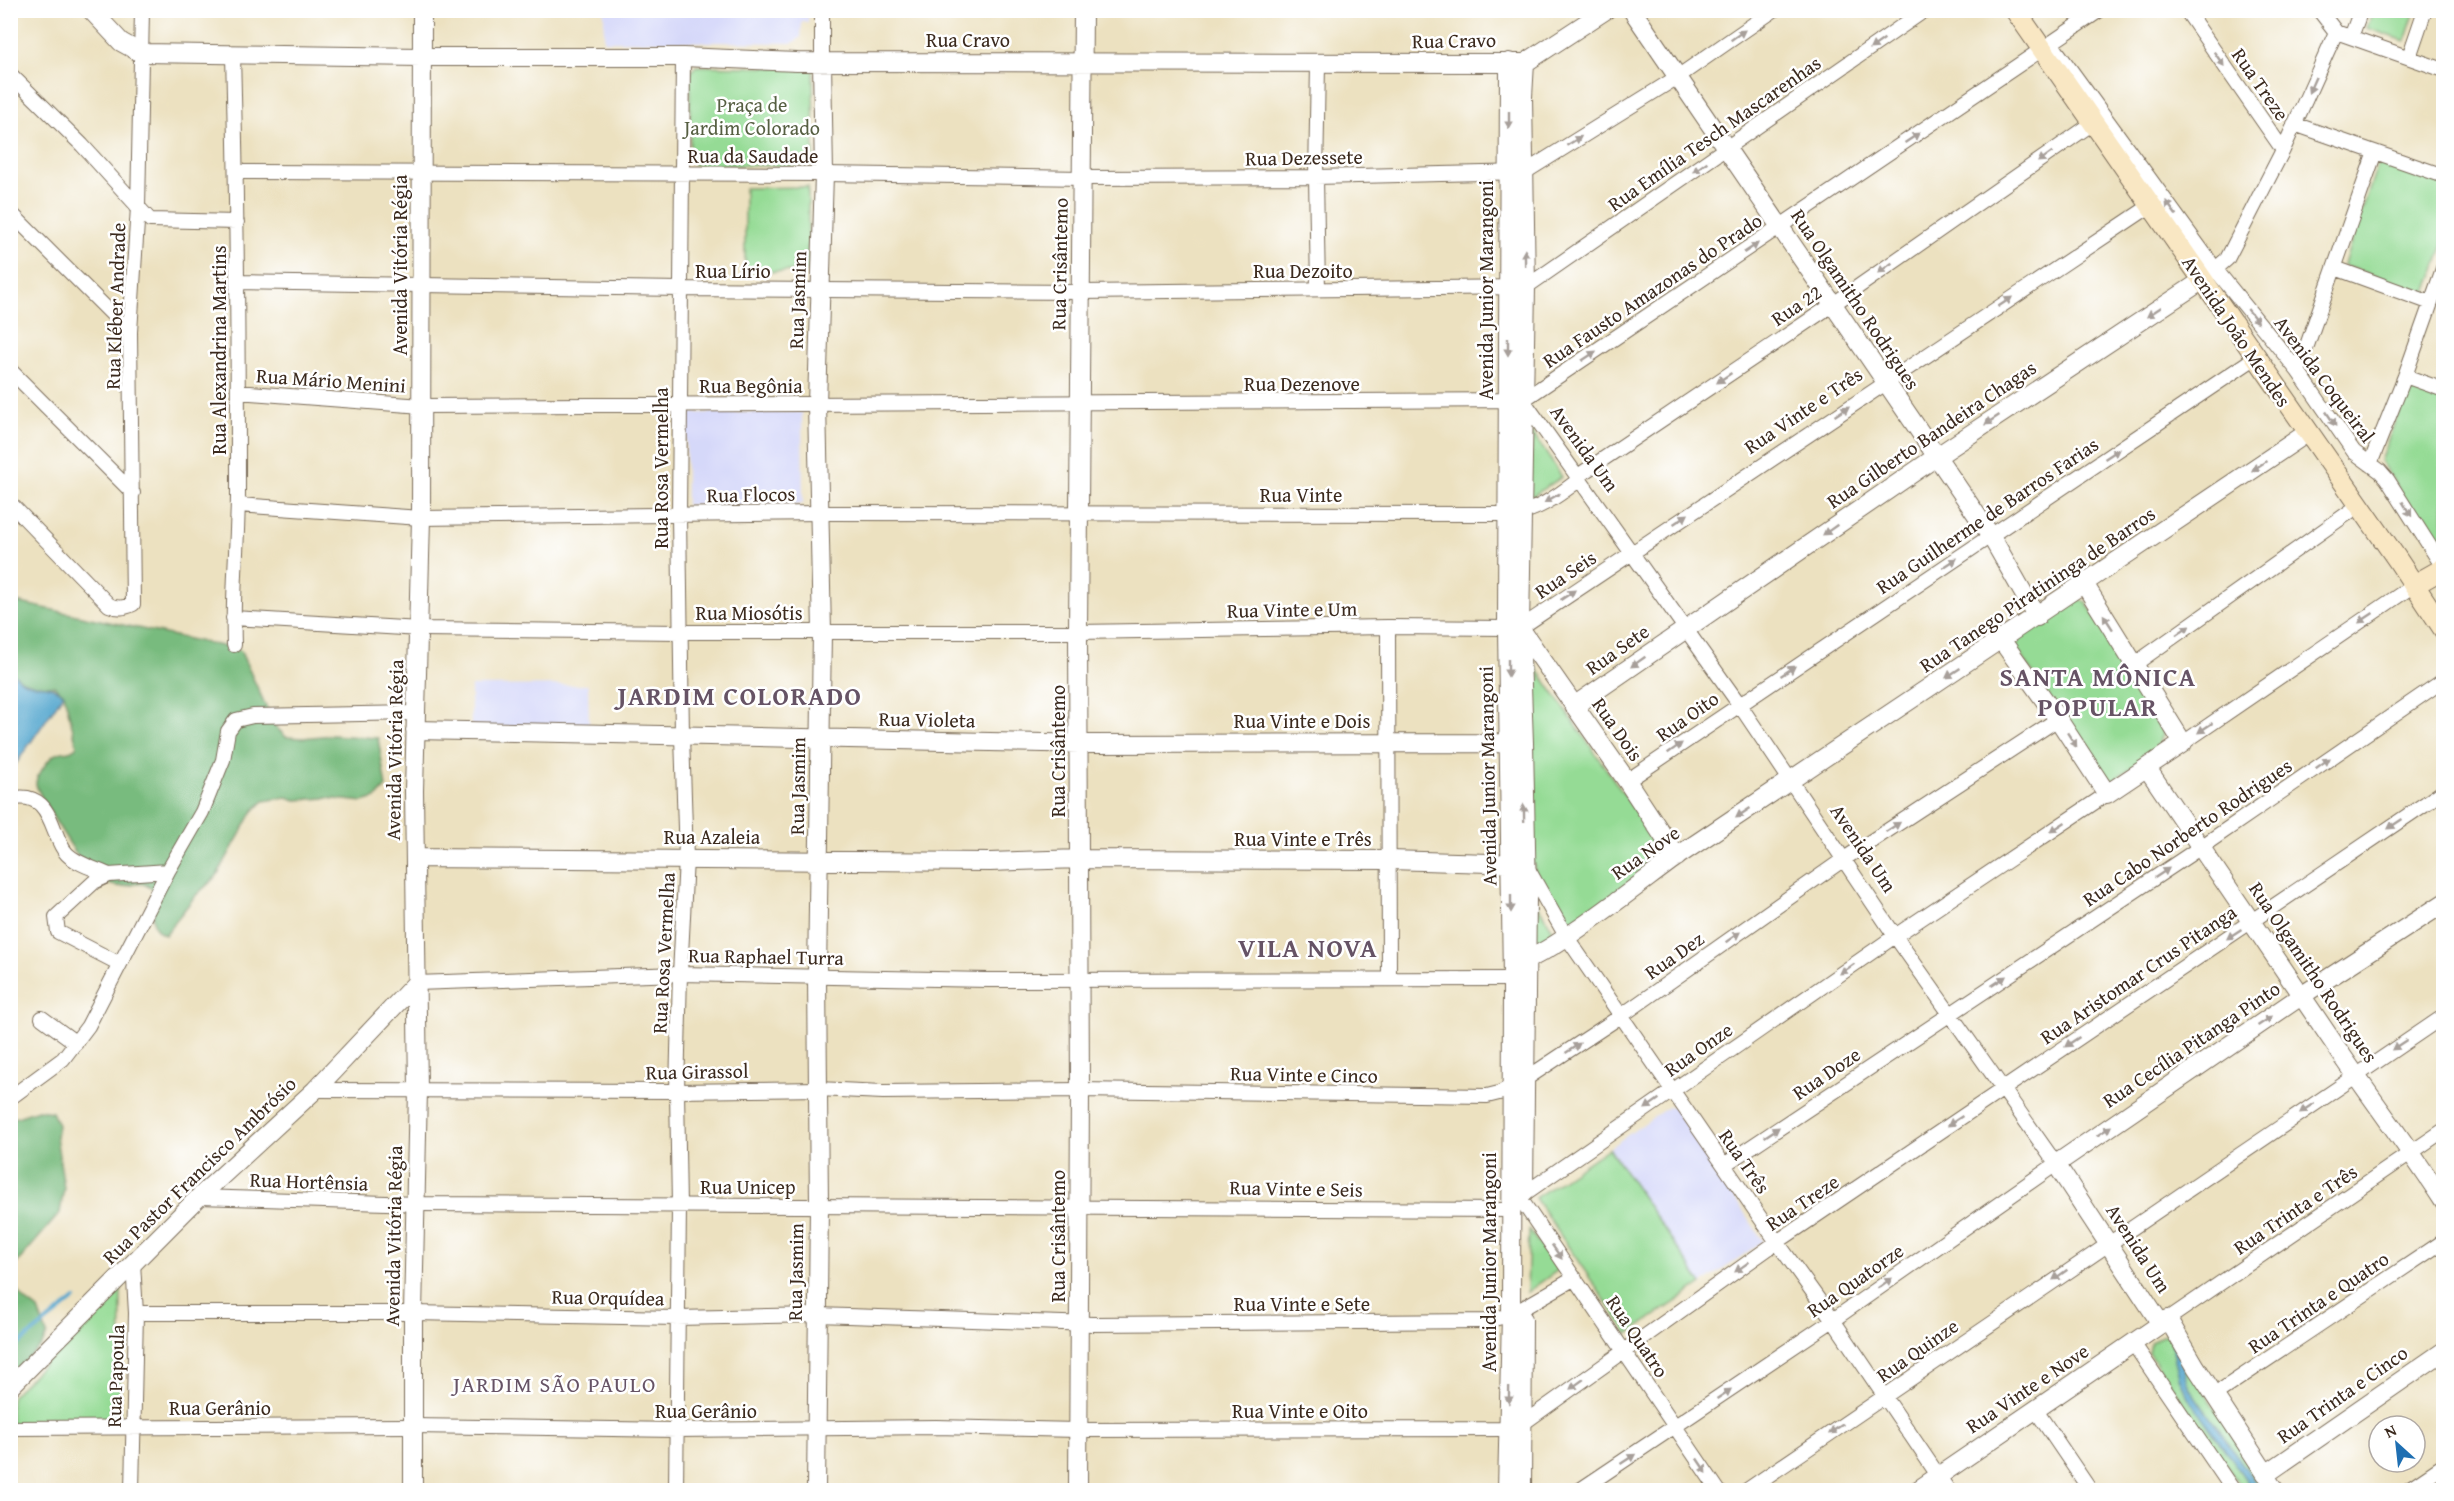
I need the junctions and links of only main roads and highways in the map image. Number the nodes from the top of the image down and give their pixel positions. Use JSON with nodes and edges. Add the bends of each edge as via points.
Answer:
{"nodes":[{"id":1,"x":2015,"y":10,"type":"edge"},
{"id":2,"x":2443,"y":567,"type":"edge"},
{"id":3,"x":2415,"y":585,"type":"junction"},
{"id":4,"x":2444,"y":630,"type":"edge"}],
"edges":[{"from":1,"to":3,"type":"main road","name":"Avenida João Mendes","via":[[2029,33],[2046,47],[2150,206],[2210,275],[2256,357]]},
{"from":2,"to":3,"type":"main road"},
{"from":3,"to":4,"type":"main road","name":"Avenida João Mendes"}]}
